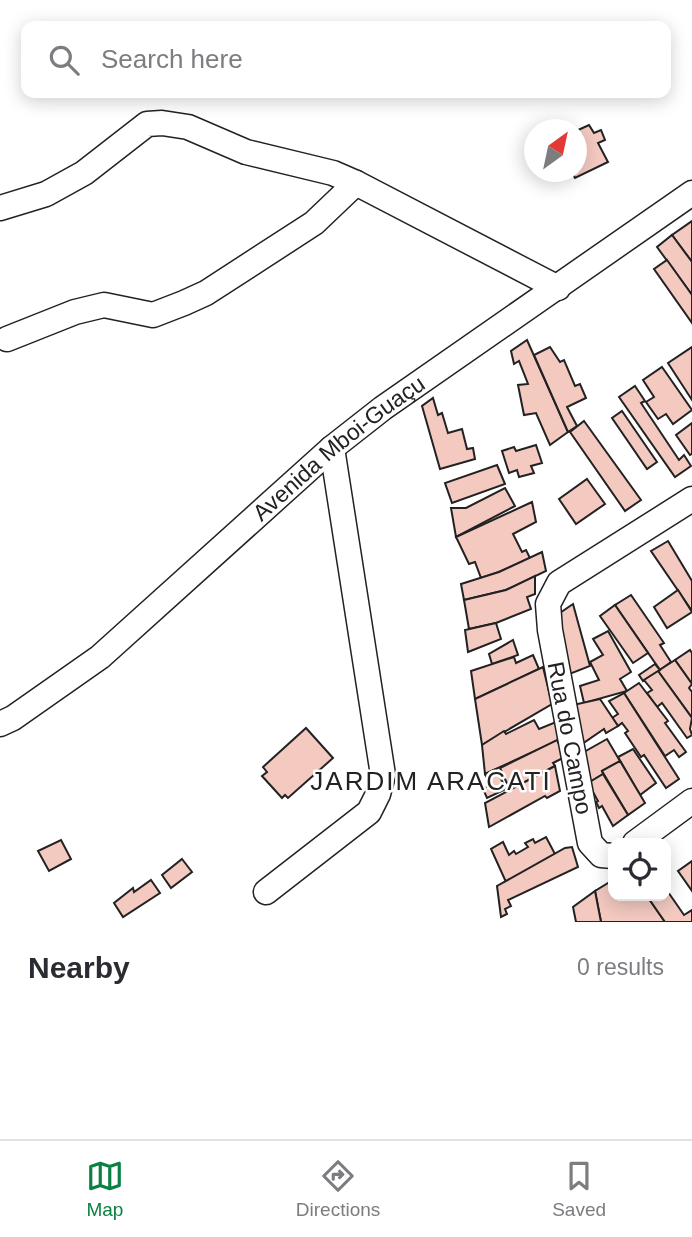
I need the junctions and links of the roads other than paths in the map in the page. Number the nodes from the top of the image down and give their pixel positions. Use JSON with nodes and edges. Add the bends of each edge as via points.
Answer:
{"nodes":[{"id":1,"x":356,"y":183,"type":"junction"},
{"id":2,"x":692,"y":193,"type":"edge"},
{"id":3,"x":0,"y":208,"type":"edge"},
{"id":4,"x":558,"y":288,"type":"junction"},
{"id":5,"x":7,"y":339,"type":"dead end"},
{"id":6,"x":332,"y":448,"type":"junction"},
{"id":7,"x":692,"y":499,"type":"edge"},
{"id":8,"x":0,"y":723,"type":"edge"},
{"id":9,"x":692,"y":801,"type":"edge"},
{"id":10,"x":642,"y":838,"type":"edge"},
{"id":11,"x":608,"y":856,"type":"edge"},
{"id":12,"x":266,"y":892,"type":"dead end"}],
"edges":[{"from":1,"to":3,"type":"street","via":[[246,152],[188,127],[147,124],[84,173],[46,194]]},
{"from":1,"to":4,"type":"street"},
{"from":1,"to":5,"type":"street","via":[[314,223],[184,303],[152,315],[104,305]]},
{"from":2,"to":4,"type":"street","name":"Avenida Mboi-Guaçu"},
{"from":4,"to":6,"type":"street","name":"Avenida Mboi-Guaçu"},
{"from":6,"to":8,"type":"street","name":"Avenida Mboi-Guaçu","via":[[100,657]]},
{"from":6,"to":12,"type":"street","via":[[383,775],[369,812]]},
{"from":7,"to":11,"type":"street","name":"Rua do Campo","via":[[559,583],[548,604],[590,843],[601,855]]},
{"from":9,"to":10,"type":"street"}]}
